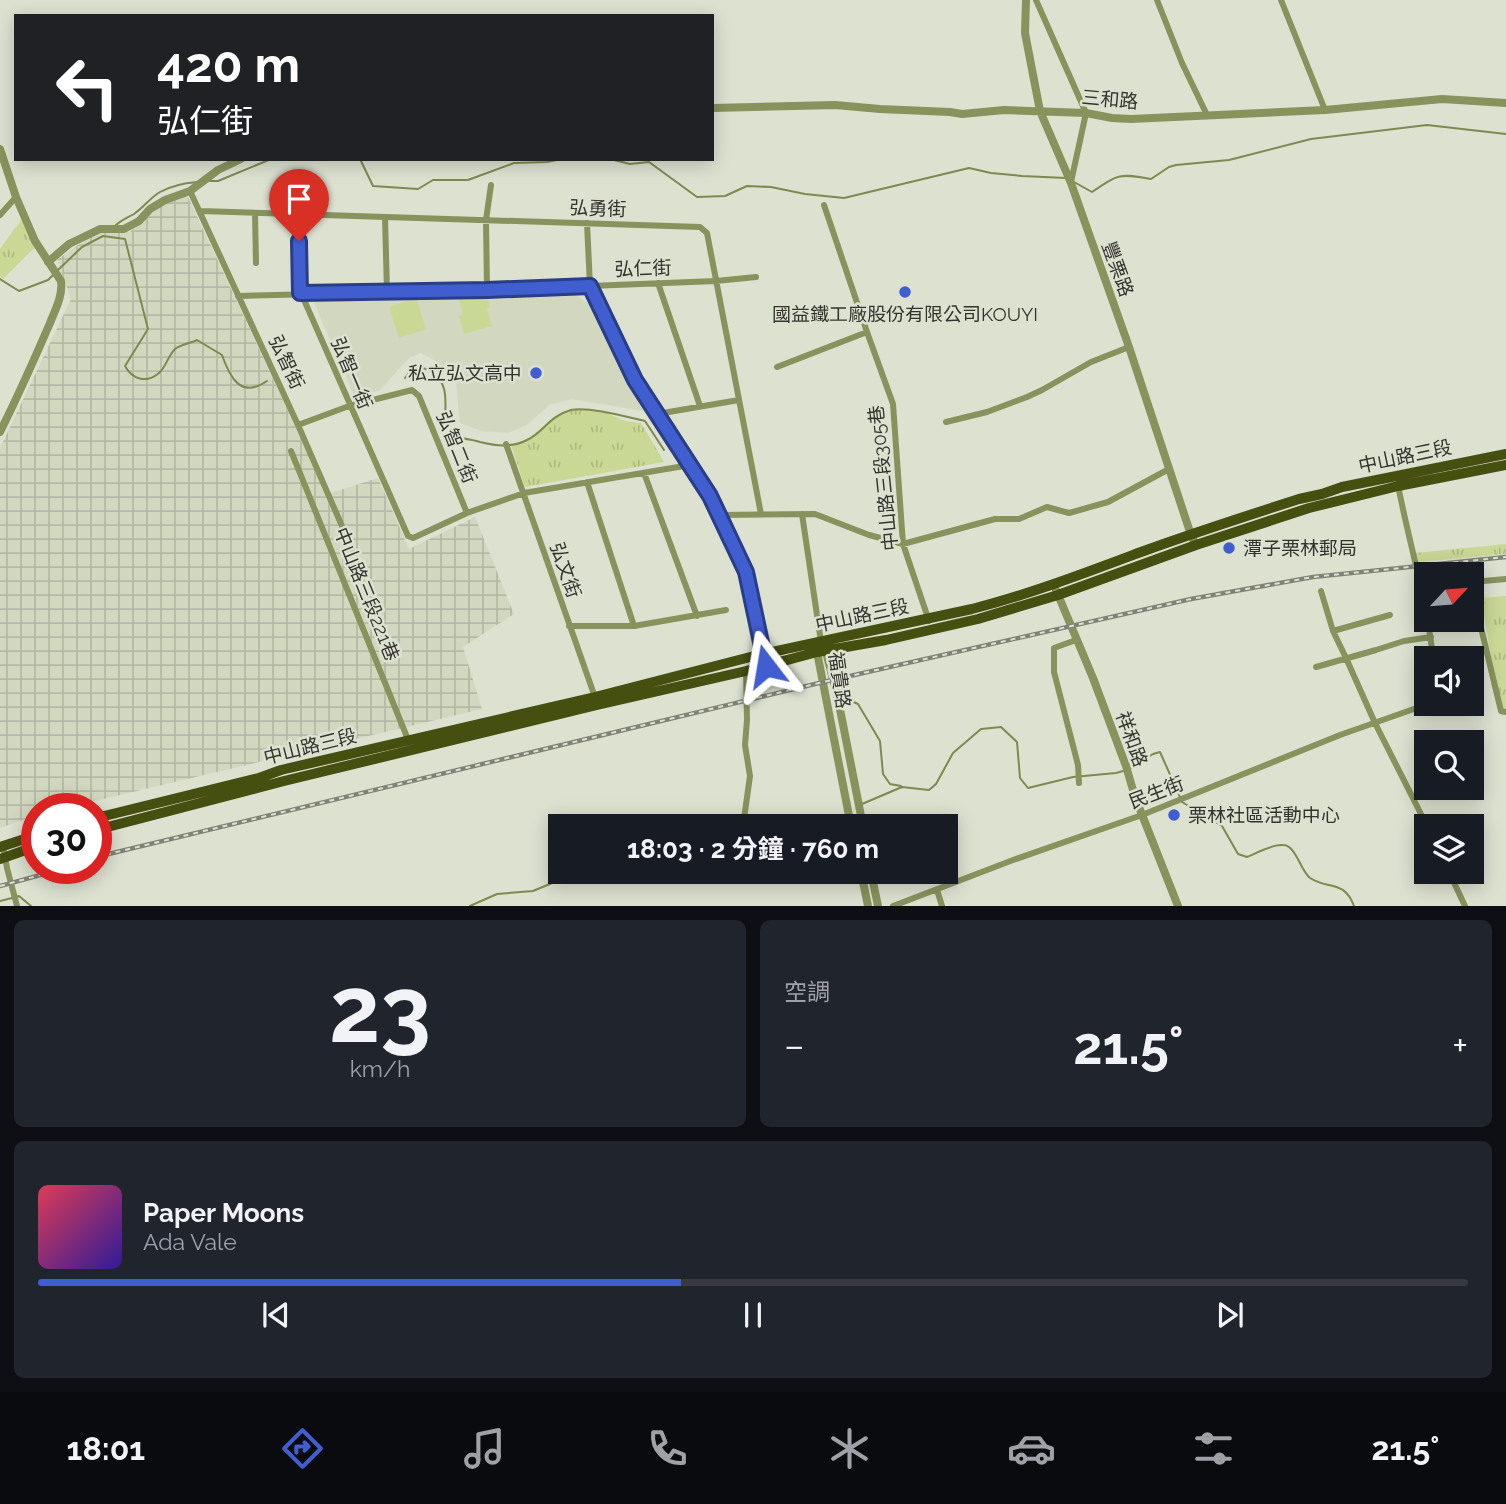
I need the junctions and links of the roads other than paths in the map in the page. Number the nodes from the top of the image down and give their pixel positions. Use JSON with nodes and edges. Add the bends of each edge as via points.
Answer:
{"nodes":[{"id":1,"x":1026,"y":0,"type":"edge"},
{"id":2,"x":1036,"y":0,"type":"edge"},
{"id":3,"x":1157,"y":0,"type":"edge"},
{"id":4,"x":1282,"y":0,"type":"edge"},
{"id":5,"x":1506,"y":103,"type":"edge"},
{"id":6,"x":714,"y":108,"type":"edge"},
{"id":7,"x":1325,"y":110,"type":"junction"},
{"id":8,"x":1040,"y":111,"type":"junction"},
{"id":9,"x":1086,"y":113,"type":"junction"},
{"id":10,"x":1207,"y":115,"type":"junction"},
{"id":11,"x":0,"y":149,"type":"edge"},
{"id":12,"x":236,"y":161,"type":"edge"},
{"id":13,"x":1070,"y":183,"type":"junction"},
{"id":14,"x":491,"y":185,"type":"dead end"},
{"id":15,"x":190,"y":191,"type":"junction"},
{"id":16,"x":16,"y":197,"type":"junction"},
{"id":17,"x":824,"y":205,"type":"dead end"},
{"id":18,"x":200,"y":211,"type":"junction"},
{"id":19,"x":255,"y":213,"type":"junction"},
{"id":20,"x":299,"y":214,"type":"junction"},
{"id":21,"x":0,"y":215,"type":"edge"},
{"id":22,"x":385,"y":217,"type":"junction"},
{"id":23,"x":486,"y":220,"type":"junction"},
{"id":24,"x":587,"y":223,"type":"junction"},
{"id":25,"x":256,"y":263,"type":"dead end"},
{"id":26,"x":50,"y":264,"type":"junction"},
{"id":27,"x":756,"y":277,"type":"dead end"},
{"id":28,"x":716,"y":281,"type":"junction"},
{"id":29,"x":658,"y":283,"type":"junction"},
{"id":30,"x":590,"y":286,"type":"junction"},
{"id":31,"x":487,"y":290,"type":"junction"},
{"id":32,"x":387,"y":292,"type":"junction"},
{"id":33,"x":300,"y":293,"type":"junction"},
{"id":34,"x":238,"y":296,"type":"junction"},
{"id":35,"x":867,"y":332,"type":"junction"},
{"id":36,"x":1129,"y":347,"type":"junction"},
{"id":37,"x":777,"y":367,"type":"dead end"},
{"id":38,"x":739,"y":400,"type":"junction"},
{"id":39,"x":349,"y":406,"type":"junction"},
{"id":40,"x":701,"y":407,"type":"junction"},
{"id":41,"x":657,"y":414,"type":"junction"},
{"id":42,"x":946,"y":422,"type":"dead end"},
{"id":43,"x":298,"y":425,"type":"junction"},
{"id":44,"x":0,"y":432,"type":"edge"},
{"id":45,"x":506,"y":444,"type":"dead end"},
{"id":46,"x":291,"y":451,"type":"dead end"},
{"id":47,"x":1506,"y":454,"type":"edge"},
{"id":48,"x":690,"y":465,"type":"junction"},
{"id":49,"x":1506,"y":465,"type":"edge"},
{"id":50,"x":1169,"y":469,"type":"junction"},
{"id":51,"x":644,"y":473,"type":"junction"},
{"id":52,"x":1399,"y":481,"type":"junction"},
{"id":53,"x":587,"y":482,"type":"junction"},
{"id":54,"x":524,"y":493,"type":"junction"},
{"id":55,"x":467,"y":513,"type":"junction"},
{"id":56,"x":761,"y":514,"type":"junction"},
{"id":57,"x":802,"y":514,"type":"junction"},
{"id":58,"x":719,"y":515,"type":"junction"},
{"id":59,"x":1191,"y":535,"type":"junction"},
{"id":60,"x":903,"y":544,"type":"junction"},
{"id":61,"x":1196,"y":545,"type":"junction"},
{"id":62,"x":352,"y":549,"type":"dead end"},
{"id":63,"x":1418,"y":562,"type":"edge"},
{"id":64,"x":1506,"y":579,"type":"edge"},
{"id":65,"x":1484,"y":581,"type":"edge"},
{"id":66,"x":1055,"y":589,"type":"junction"},
{"id":67,"x":1321,"y":591,"type":"dead end"},
{"id":68,"x":726,"y":610,"type":"dead end"},
{"id":69,"x":1390,"y":615,"type":"dead end"},
{"id":70,"x":697,"y":616,"type":"junction"},
{"id":71,"x":928,"y":618,"type":"junction"},
{"id":72,"x":569,"y":626,"type":"junction"},
{"id":73,"x":634,"y":626,"type":"junction"},
{"id":74,"x":930,"y":630,"type":"junction"},
{"id":75,"x":1333,"y":631,"type":"junction"},
{"id":76,"x":1430,"y":632,"type":"edge"},
{"id":77,"x":1482,"y":632,"type":"edge"},
{"id":78,"x":1431,"y":637,"type":"junction"},
{"id":79,"x":1076,"y":640,"type":"junction"},
{"id":80,"x":1432,"y":646,"type":"edge"},
{"id":81,"x":822,"y":648,"type":"junction"},
{"id":82,"x":762,"y":654,"type":"junction"},
{"id":83,"x":1346,"y":657,"type":"junction"},
{"id":84,"x":766,"y":666,"type":"junction"},
{"id":85,"x":1316,"y":667,"type":"dead end"},
{"id":86,"x":746,"y":671,"type":"junction"},
{"id":87,"x":596,"y":701,"type":"junction"},
{"id":88,"x":1414,"y":709,"type":"edge"},
{"id":89,"x":1506,"y":712,"type":"edge"},
{"id":90,"x":1375,"y":723,"type":"junction"},
{"id":91,"x":411,"y":745,"type":"junction"},
{"id":92,"x":1079,"y":779,"type":"dead end"},
{"id":93,"x":112,"y":814,"type":"edge"},
{"id":94,"x":745,"y":814,"type":"edge"},
{"id":95,"x":848,"y":814,"type":"edge"},
{"id":96,"x":861,"y":814,"type":"edge"},
{"id":97,"x":1421,"y":814,"type":"edge"},
{"id":98,"x":1142,"y":815,"type":"junction"},
{"id":99,"x":112,"y":826,"type":"edge"},
{"id":100,"x":21,"y":840,"type":"edge"},
{"id":101,"x":1,"y":846,"type":"edge"},
{"id":102,"x":21,"y":851,"type":"edge"},
{"id":103,"x":2,"y":858,"type":"edge"},
{"id":104,"x":864,"y":884,"type":"edge"},
{"id":105,"x":874,"y":884,"type":"edge"},
{"id":106,"x":1455,"y":884,"type":"edge"},
{"id":107,"x":937,"y":890,"type":"junction"},
{"id":108,"x":17,"y":904,"type":"edge"},
{"id":109,"x":868,"y":905,"type":"edge"},
{"id":110,"x":878,"y":905,"type":"edge"},
{"id":111,"x":894,"y":905,"type":"edge"},
{"id":112,"x":942,"y":905,"type":"edge"},
{"id":113,"x":1178,"y":905,"type":"edge"},
{"id":114,"x":1465,"y":905,"type":"edge"}],
"edges":[{"from":1,"to":8,"type":"street","name":"豐栗路","via":[[1026,33]]},
{"from":2,"to":9,"type":"street"},
{"from":3,"to":10,"type":"street"},
{"from":4,"to":7,"type":"street"},
{"from":5,"to":7,"type":"street","name":"三和路","via":[[1442,99]]},
{"from":6,"to":8,"type":"street","name":"三和路","via":[[835,105],[962,114]]},
{"from":7,"to":10,"type":"street","name":"三和路"},
{"from":8,"to":9,"type":"street","name":"三和路"},
{"from":8,"to":13,"type":"street","name":"豐栗路"},
{"from":9,"to":10,"type":"street","name":"三和路","via":[[1131,119]]},
{"from":9,"to":13,"type":"street"},
{"from":11,"to":16,"type":"street"},
{"from":12,"to":15,"type":"street"},
{"from":13,"to":36,"type":"street","name":"豐栗路"},
{"from":14,"to":23,"type":"street"},
{"from":15,"to":18,"type":"street","name":"弘智街"},
{"from":15,"to":26,"type":"street","via":[[164,200],[124,229],[100,229],[69,244]]},
{"from":16,"to":21,"type":"street"},
{"from":16,"to":26,"type":"street"},
{"from":17,"to":35,"type":"street","name":"中山路三段305巷"},
{"from":18,"to":19,"type":"street","name":"弘勇街"},
{"from":18,"to":34,"type":"street","name":"弘智街"},
{"from":19,"to":20,"type":"street","name":"弘勇街"},
{"from":19,"to":25,"type":"street"},
{"from":20,"to":22,"type":"street","name":"弘勇街"},
{"from":20,"to":33,"type":"street","name":"弘智一街"},
{"from":22,"to":23,"type":"street","name":"弘勇街"},
{"from":22,"to":32,"type":"street"},
{"from":23,"to":24,"type":"street","name":"弘勇街"},
{"from":23,"to":31,"type":"street"},
{"from":24,"to":28,"type":"street","name":"弘勇街","via":[[700,227],[707,233]]},
{"from":24,"to":30,"type":"street"},
{"from":26,"to":44,"type":"street","via":[[62,287],[59,301]]},
{"from":27,"to":28,"type":"street","name":"弘仁街"},
{"from":28,"to":29,"type":"street","name":"弘仁街"},
{"from":28,"to":38,"type":"street","name":"弘勇街"},
{"from":29,"to":30,"type":"street","name":"弘仁街"},
{"from":29,"to":40,"type":"street"},
{"from":30,"to":31,"type":"street","name":"弘仁街"},
{"from":30,"to":41,"type":"street","via":[[635,380]]},
{"from":31,"to":32,"type":"street","name":"弘仁街"},
{"from":32,"to":33,"type":"street","name":"弘仁街"},
{"from":33,"to":34,"type":"street","name":"弘仁街"},
{"from":33,"to":39,"type":"street","name":"弘智一街"},
{"from":34,"to":43,"type":"street","name":"弘智街"},
{"from":35,"to":37,"type":"street"},
{"from":35,"to":60,"type":"street","name":"中山路三段305巷","via":[[893,404]]},
{"from":36,"to":42,"type":"street","via":[[1027,397]]},
{"from":36,"to":50,"type":"street","name":"豐栗路"},
{"from":38,"to":40,"type":"street"},
{"from":38,"to":56,"type":"street","name":"弘勇街"},
{"from":39,"to":43,"type":"street","name":"弘智二街"},
{"from":39,"to":55,"type":"street","name":"弘智二街","via":[[411,390],[419,396]]},
{"from":39,"to":55,"type":"street","name":"弘智一街","via":[[408,536],[414,538]]},
{"from":40,"to":41,"type":"street"},
{"from":41,"to":48,"type":"street"},
{"from":43,"to":62,"type":"street","name":"弘智街"},
{"from":45,"to":54,"type":"street","name":"弘文街"},
{"from":46,"to":91,"type":"street","name":"中山路三段221巷"},
{"from":47,"to":52,"type":"main road","name":"中山路三段"},
{"from":48,"to":51,"type":"street"},
{"from":48,"to":58,"type":"street"},
{"from":49,"to":52,"type":"main road","name":"中山路三段"},
{"from":50,"to":59,"type":"street","name":"豐栗路"},
{"from":50,"to":60,"type":"street","via":[[1108,502],[1069,513],[1047,507],[1019,519],[995,519]]},
{"from":51,"to":53,"type":"street"},
{"from":51,"to":70,"type":"street"},
{"from":52,"to":59,"type":"main road","name":"中山路三段","via":[[1342,487]]},
{"from":52,"to":61,"type":"main road","name":"中山路三段"},
{"from":52,"to":63,"type":"street"},
{"from":53,"to":54,"type":"street"},
{"from":53,"to":73,"type":"street"},
{"from":54,"to":55,"type":"street"},
{"from":54,"to":72,"type":"street","name":"弘文街"},
{"from":56,"to":57,"type":"street"},
{"from":56,"to":58,"type":"street"},
{"from":57,"to":60,"type":"street","via":[[815,514]]},
{"from":57,"to":81,"type":"street"},
{"from":58,"to":82,"type":"street","via":[[746,572]]},
{"from":59,"to":61,"type":"street","name":"豐栗路"},
{"from":59,"to":66,"type":"main road","name":"中山路三段"},
{"from":60,"to":71,"type":"street","name":"中山路三段305巷"},
{"from":61,"to":66,"type":"main road","name":"中山路三段"},
{"from":64,"to":65,"type":"street"},
{"from":66,"to":71,"type":"main road","name":"中山路三段"},
{"from":66,"to":74,"type":"main road","name":"中山路三段","via":[[978,619]]},
{"from":66,"to":79,"type":"street","name":"祥和路"},
{"from":67,"to":75,"type":"street"},
{"from":68,"to":70,"type":"street"},
{"from":69,"to":75,"type":"street"},
{"from":70,"to":73,"type":"street"},
{"from":71,"to":74,"type":"street","name":"中山路三段305巷"},
{"from":71,"to":81,"type":"main road","name":"中山路三段"},
{"from":72,"to":73,"type":"street"},
{"from":72,"to":87,"type":"street","name":"弘文街"},
{"from":74,"to":81,"type":"main road","name":"中山路三段"},
{"from":75,"to":83,"type":"street"},
{"from":76,"to":78,"type":"street"},
{"from":77,"to":89,"type":"street","via":[[1501,711]]},
{"from":78,"to":80,"type":"street"},
{"from":78,"to":83,"type":"street"},
{"from":79,"to":92,"type":"street","via":[[1054,648],[1054,672]]},
{"from":79,"to":98,"type":"street","name":"祥和路"},
{"from":81,"to":82,"type":"main road","name":"中山路三段"},
{"from":81,"to":84,"type":"main road","name":"中山路三段"},
{"from":81,"to":95,"type":"street","name":"福貴路"},
{"from":81,"to":96,"type":"street","name":"福貴路","via":[[836,689]]},
{"from":82,"to":84,"type":"street"},
{"from":82,"to":87,"type":"main road","name":"中山路三段"},
{"from":83,"to":85,"type":"street"},
{"from":83,"to":90,"type":"street"},
{"from":84,"to":86,"type":"main road","name":"中山路三段"},
{"from":86,"to":87,"type":"main road","name":"中山路三段"},
{"from":86,"to":94,"type":"street","via":[[745,745],[750,776]]},
{"from":87,"to":91,"type":"main road","name":"中山路三段"},
{"from":88,"to":90,"type":"street","name":"民生街"},
{"from":90,"to":97,"type":"street"},
{"from":90,"to":98,"type":"street","name":"民生街"},
{"from":91,"to":93,"type":"main road","name":"中山路三段","via":[[281,770]]},
{"from":91,"to":99,"type":"main road","name":"中山路三段"},
{"from":98,"to":107,"type":"street","name":"民生街"},
{"from":98,"to":113,"type":"street","name":"祥和路"},
{"from":100,"to":101,"type":"main road"},
{"from":101,"to":103,"type":"street"},
{"from":102,"to":103,"type":"main road"},
{"from":103,"to":108,"type":"street"},
{"from":104,"to":109,"type":"street"},
{"from":105,"to":110,"type":"street"},
{"from":106,"to":114,"type":"street"},
{"from":107,"to":111,"type":"street","name":"民生街"},
{"from":107,"to":112,"type":"street"}]}
